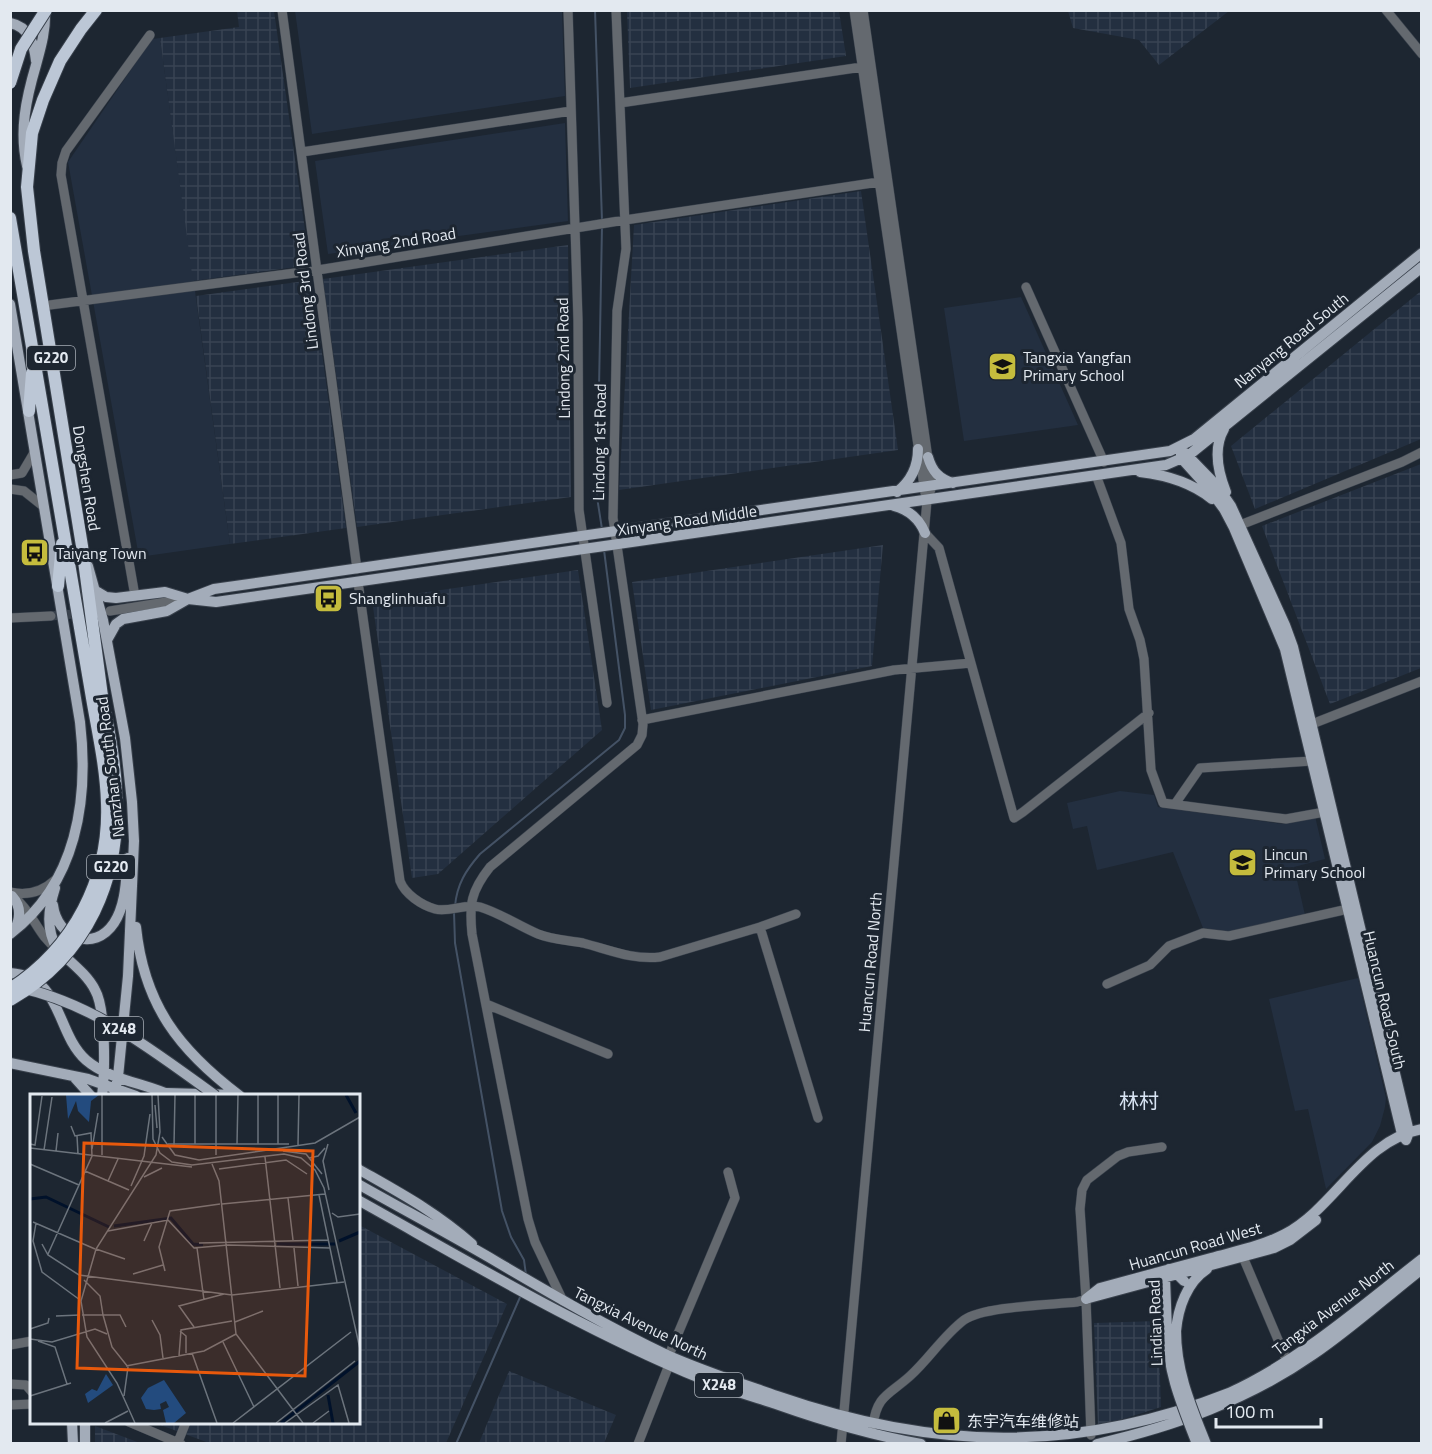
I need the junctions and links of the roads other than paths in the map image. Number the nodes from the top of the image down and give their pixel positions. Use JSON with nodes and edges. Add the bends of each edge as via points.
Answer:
{"nodes":[{"id":1,"x":46,"y":10,"type":"edge"},
{"id":2,"x":96,"y":10,"type":"edge"},
{"id":3,"x":282,"y":10,"type":"edge"},
{"id":4,"x":568,"y":10,"type":"edge"},
{"id":5,"x":616,"y":10,"type":"edge"},
{"id":6,"x":854,"y":10,"type":"edge"},
{"id":7,"x":862,"y":10,"type":"edge"},
{"id":8,"x":1386,"y":10,"type":"edge"},
{"id":9,"x":10,"y":23,"type":"edge"},
{"id":10,"x":150,"y":35,"type":"dead end"},
{"id":11,"x":1422,"y":54,"type":"edge"},
{"id":12,"x":36,"y":64,"type":"junction"},
{"id":13,"x":862,"y":67,"type":"junction"},
{"id":14,"x":10,"y":83,"type":"edge"},
{"id":15,"x":620,"y":103,"type":"junction"},
{"id":16,"x":571,"y":111,"type":"junction"},
{"id":17,"x":302,"y":152,"type":"junction"},
{"id":18,"x":28,"y":169,"type":"junction"},
{"id":19,"x":879,"y":182,"type":"junction"},
{"id":20,"x":10,"y":218,"type":"edge"},
{"id":21,"x":625,"y":220,"type":"junction"},
{"id":22,"x":575,"y":228,"type":"junction"},
{"id":23,"x":1422,"y":253,"type":"edge"},
{"id":24,"x":1422,"y":267,"type":"edge"},
{"id":25,"x":318,"y":270,"type":"junction"},
{"id":26,"x":1026,"y":287,"type":"dead end"},
{"id":27,"x":83,"y":301,"type":"junction"},
{"id":28,"x":10,"y":304,"type":"edge"},
{"id":29,"x":42,"y":306,"type":"junction"},
{"id":30,"x":33,"y":354,"type":"junction"},
{"id":31,"x":28,"y":411,"type":"junction"},
{"id":32,"x":1228,"y":424,"type":"junction"},
{"id":33,"x":918,"y":449,"type":"junction"},
{"id":34,"x":35,"y":451,"type":"junction"},
{"id":35,"x":1422,"y":452,"type":"edge"},
{"id":36,"x":1183,"y":454,"type":"junction"},
{"id":37,"x":928,"y":457,"type":"junction"},
{"id":38,"x":1104,"y":462,"type":"junction"},
{"id":39,"x":1125,"y":471,"type":"junction"},
{"id":40,"x":10,"y":475,"type":"edge"},
{"id":41,"x":1096,"y":476,"type":"junction"},
{"id":42,"x":956,"y":483,"type":"junction"},
{"id":43,"x":928,"y":487,"type":"junction"},
{"id":44,"x":10,"y":489,"type":"edge"},
{"id":45,"x":897,"y":492,"type":"junction"},
{"id":46,"x":927,"y":501,"type":"junction"},
{"id":47,"x":891,"y":506,"type":"junction"},
{"id":48,"x":44,"y":507,"type":"junction"},
{"id":49,"x":1228,"y":508,"type":"junction"},
{"id":50,"x":1238,"y":526,"type":"junction"},
{"id":51,"x":63,"y":528,"type":"junction"},
{"id":52,"x":611,"y":532,"type":"junction"},
{"id":53,"x":925,"y":533,"type":"junction"},
{"id":54,"x":586,"y":536,"type":"junction"},
{"id":55,"x":82,"y":546,"type":"junction"},
{"id":56,"x":613,"y":546,"type":"junction"},
{"id":57,"x":588,"y":549,"type":"junction"},
{"id":58,"x":357,"y":569,"type":"junction"},
{"id":59,"x":358,"y":582,"type":"junction"},
{"id":60,"x":58,"y":586,"type":"junction"},
{"id":61,"x":96,"y":591,"type":"junction"},
{"id":62,"x":135,"y":596,"type":"junction"},
{"id":63,"x":188,"y":599,"type":"junction"},
{"id":64,"x":110,"y":611,"type":"dead end"},
{"id":65,"x":51,"y":616,"type":"tunnel mouth"},
{"id":66,"x":10,"y":618,"type":"edge"},
{"id":67,"x":107,"y":640,"type":"junction"},
{"id":68,"x":971,"y":663,"type":"junction"},
{"id":69,"x":912,"y":668,"type":"junction"},
{"id":70,"x":1422,"y":681,"type":"edge"},
{"id":71,"x":97,"y":697,"type":"junction"},
{"id":72,"x":607,"y":703,"type":"dead end"},
{"id":73,"x":1149,"y":713,"type":"junction"},
{"id":74,"x":642,"y":720,"type":"junction"},
{"id":75,"x":1312,"y":724,"type":"junction"},
{"id":76,"x":1312,"y":761,"type":"junction"},
{"id":77,"x":132,"y":802,"type":"junction"},
{"id":78,"x":1175,"y":804,"type":"junction"},
{"id":79,"x":1329,"y":811,"type":"junction"},
{"id":80,"x":59,"y":877,"type":"junction"},
{"id":81,"x":134,"y":884,"type":"junction"},
{"id":82,"x":11,"y":894,"type":"edge"},
{"id":83,"x":53,"y":896,"type":"junction"},
{"id":84,"x":465,"y":906,"type":"junction"},
{"id":85,"x":1348,"y":909,"type":"junction"},
{"id":86,"x":796,"y":914,"type":"dead end"},
{"id":87,"x":31,"y":915,"type":"junction"},
{"id":88,"x":760,"y":927,"type":"junction"},
{"id":89,"x":11,"y":933,"type":"edge"},
{"id":90,"x":57,"y":949,"type":"junction"},
{"id":91,"x":11,"y":973,"type":"edge"},
{"id":92,"x":1107,"y":984,"type":"dead end"},
{"id":93,"x":10,"y":988,"type":"edge"},
{"id":94,"x":10,"y":1000,"type":"edge"},
{"id":95,"x":486,"y":1004,"type":"junction"},
{"id":96,"x":608,"y":1054,"type":"dead end"},
{"id":97,"x":10,"y":1063,"type":"edge"},
{"id":98,"x":104,"y":1071,"type":"junction"},
{"id":99,"x":69,"y":1074,"type":"junction"},
{"id":100,"x":103,"y":1083,"type":"junction"},
{"id":101,"x":116,"y":1087,"type":"edge"},
{"id":102,"x":90,"y":1094,"type":"edge"},
{"id":103,"x":102,"y":1094,"type":"edge"},
{"id":104,"x":134,"y":1094,"type":"edge"},
{"id":105,"x":169,"y":1094,"type":"edge"},
{"id":106,"x":215,"y":1094,"type":"edge"},
{"id":107,"x":238,"y":1094,"type":"edge"},
{"id":108,"x":818,"y":1118,"type":"dead end"},
{"id":109,"x":1422,"y":1129,"type":"edge"},
{"id":110,"x":1406,"y":1135,"type":"junction"},
{"id":111,"x":1422,"y":1136,"type":"edge"},
{"id":112,"x":1162,"y":1147,"type":"dead end"},
{"id":113,"x":360,"y":1170,"type":"edge"},
{"id":114,"x":728,"y":1172,"type":"dead end"},
{"id":115,"x":360,"y":1185,"type":"edge"},
{"id":116,"x":360,"y":1201,"type":"edge"},
{"id":117,"x":484,"y":1254,"type":"junction"},
{"id":118,"x":1243,"y":1257,"type":"junction"},
{"id":119,"x":1422,"y":1259,"type":"edge"},
{"id":120,"x":1210,"y":1266,"type":"junction"},
{"id":121,"x":1422,"y":1269,"type":"edge"},
{"id":122,"x":1172,"y":1278,"type":"junction"},
{"id":123,"x":1186,"y":1294,"type":"junction"},
{"id":124,"x":1086,"y":1299,"type":"junction"},
{"id":125,"x":563,"y":1301,"type":"junction"},
{"id":126,"x":1171,"y":1331,"type":"junction"},
{"id":127,"x":30,"y":1341,"type":"edge"},
{"id":128,"x":10,"y":1345,"type":"edge"},
{"id":129,"x":669,"y":1360,"type":"junction"},
{"id":130,"x":1287,"y":1361,"type":"junction"},
{"id":131,"x":10,"y":1384,"type":"edge"},
{"id":132,"x":30,"y":1390,"type":"edge"},
{"id":133,"x":30,"y":1404,"type":"edge"},
{"id":134,"x":10,"y":1405,"type":"edge"},
{"id":135,"x":843,"y":1422,"type":"junction"},
{"id":136,"x":72,"y":1424,"type":"edge"},
{"id":137,"x":85,"y":1424,"type":"edge"},
{"id":138,"x":134,"y":1424,"type":"edge"},
{"id":139,"x":185,"y":1424,"type":"edge"},
{"id":140,"x":873,"y":1425,"type":"junction"},
{"id":141,"x":1094,"y":1439,"type":"edge"},
{"id":142,"x":73,"y":1443,"type":"edge"},
{"id":143,"x":85,"y":1443,"type":"edge"},
{"id":144,"x":179,"y":1443,"type":"edge"},
{"id":145,"x":638,"y":1443,"type":"edge"},
{"id":146,"x":841,"y":1443,"type":"edge"},
{"id":147,"x":921,"y":1443,"type":"edge"},
{"id":148,"x":1197,"y":1443,"type":"edge"},
{"id":149,"x":1206,"y":1443,"type":"edge"}],
"edges":[{"from":1,"to":12,"type":"main road"},
{"from":1,"to":14,"type":"highway","bridge":true,"via":[[21,49]]},
{"from":2,"to":18,"type":"highway","name":"Dongshen Road","number":"G220","via":[[51,79],[34,124]]},
{"from":3,"to":17,"type":"street","name":"Lindong 3rd Road"},
{"from":4,"to":16,"type":"street","name":"Lindong 2nd Road"},
{"from":5,"to":15,"type":"street","name":"Lindong 1st Road"},
{"from":6,"to":13,"type":"street"},
{"from":7,"to":37,"type":"street"},
{"from":8,"to":11,"type":"street"},
{"from":9,"to":12,"type":"main road","via":[[28,34]]},
{"from":10,"to":27,"type":"street","via":[[66,151],[62,163]]},
{"from":12,"to":18,"type":"main road","via":[[23,119]]},
{"from":13,"to":15,"type":"street"},
{"from":13,"to":19,"type":"street"},
{"from":15,"to":21,"type":"street","name":"Lindong 1st Road"},
{"from":16,"to":17,"type":"street"},
{"from":16,"to":22,"type":"street","name":"Lindong 2nd Road"},
{"from":17,"to":25,"type":"street","name":"Lindong 3rd Road"},
{"from":18,"to":29,"type":"highway","name":"Dongshen Road","number":"G220","via":[[28,205]]},
{"from":19,"to":21,"type":"street","name":"Xinyang 2nd Road"},
{"from":19,"to":33,"type":"street"},
{"from":20,"to":30,"type":"highway","name":"Dongshen Road","number":"G220"},
{"from":21,"to":22,"type":"street","name":"Xinyang 2nd Road"},
{"from":21,"to":52,"type":"street","name":"Lindong 1st Road","via":[[625,265],[617,311]]},
{"from":22,"to":25,"type":"street","name":"Xinyang 2nd Road"},
{"from":22,"to":54,"type":"street","name":"Lindong 2nd Road","via":[[579,510]]},
{"from":23,"to":36,"type":"main road","name":"Nanyang Road South","via":[[1197,436]]},
{"from":24,"to":32,"type":"main road","name":"Nanyang Road South"},
{"from":25,"to":27,"type":"street","name":"Xinyang 2nd Road"},
{"from":25,"to":58,"type":"street","name":"Lindong 3rd Road"},
{"from":26,"to":38,"type":"street"},
{"from":27,"to":29,"type":"street","name":"Xinyang 2nd Road"},
{"from":27,"to":62,"type":"street"},
{"from":28,"to":31,"type":"main road"},
{"from":29,"to":55,"type":"highway","name":"Dongshen Road","number":"G220"},
{"from":30,"to":31,"type":"highway"},
{"from":30,"to":51,"type":"highway","name":"Dongshen Road","number":"G220"},
{"from":31,"to":34,"type":"main road"},
{"from":32,"to":36,"type":"main road","name":"Nanyang Road South"},
{"from":32,"to":49,"type":"main road","via":[[1220,438],[1218,458]]},
{"from":33,"to":43,"type":"street"},
{"from":33,"to":45,"type":"main road","via":[[913,473]]},
{"from":34,"to":40,"type":"street","via":[[22,473]]},
{"from":34,"to":48,"type":"main road"},
{"from":35,"to":50,"type":"street"},
{"from":36,"to":38,"type":"main road","name":"Xinyang Road Middle"},
{"from":36,"to":39,"type":"main road","name":"Xinyang Road Middle","via":[[1166,465]]},
{"from":36,"to":49,"type":"main road","name":"Huancun Road South"},
{"from":37,"to":42,"type":"main road","via":[[939,477]]},
{"from":37,"to":43,"type":"street"},
{"from":38,"to":42,"type":"main road","name":"Xinyang Road Middle"},
{"from":39,"to":41,"type":"main road","name":"Xinyang Road Middle"},
{"from":39,"to":49,"type":"main road","via":[[1177,479]]},
{"from":41,"to":46,"type":"main road","name":"Xinyang Road Middle"},
{"from":41,"to":73,"type":"street","via":[[1121,543],[1129,609],[1144,659]]},
{"from":42,"to":43,"type":"main road","name":"Xinyang Road Middle"},
{"from":43,"to":45,"type":"main road","name":"Xinyang Road Middle"},
{"from":43,"to":46,"type":"street","name":"Huancun Road North"},
{"from":44,"to":48,"type":"street","via":[[24,491]]},
{"from":45,"to":52,"type":"main road","name":"Xinyang Road Middle"},
{"from":46,"to":47,"type":"main road","name":"Xinyang Road Middle"},
{"from":46,"to":53,"type":"street","name":"Huancun Road North"},
{"from":47,"to":53,"type":"main road","via":[[911,514]]},
{"from":47,"to":56,"type":"main road","name":"Xinyang Road Middle"},
{"from":48,"to":60,"type":"main road"},
{"from":49,"to":50,"type":"main road","name":"Huancun Road South"},
{"from":50,"to":75,"type":"main road","name":"Huancun Road South","via":[[1285,624]]},
{"from":50,"to":76,"type":"main road","name":"Huancun Road South","via":[[1281,638]]},
{"from":51,"to":60,"type":"highway"},
{"from":51,"to":71,"type":"highway","name":"Dongshen Road","number":"G220"},
{"from":52,"to":54,"type":"main road","name":"Xinyang Road Middle"},
{"from":52,"to":56,"type":"street","name":"Lindong 1st Road"},
{"from":53,"to":68,"type":"street","via":[[939,548]]},
{"from":53,"to":69,"type":"street","name":"Huancun Road North"},
{"from":54,"to":57,"type":"street","name":"Lindong 2nd Road"},
{"from":54,"to":58,"type":"main road","name":"Xinyang Road Middle"},
{"from":55,"to":61,"type":"main road","name":"Nanzhan South Road"},
{"from":55,"to":71,"type":"highway","name":"Dongshen Road","number":"G220"},
{"from":56,"to":57,"type":"main road","name":"Xinyang Road Middle"},
{"from":56,"to":74,"type":"street","name":"Lindong 1st Road"},
{"from":57,"to":59,"type":"main road","name":"Xinyang Road Middle"},
{"from":57,"to":72,"type":"street","name":"Lindong 2nd Road"},
{"from":58,"to":63,"type":"main road","name":"Xinyang Road Middle","via":[[214,589]]},
{"from":59,"to":63,"type":"main road","name":"Xinyang Road Middle","via":[[216,602]]},
{"from":59,"to":84,"type":"street","via":[[400,881],[411,897],[433,909]]},
{"from":60,"to":80,"type":"main road","via":[[81,722],[84,773],[77,832]]},
{"from":61,"to":62,"type":"main road","via":[[106,597]]},
{"from":61,"to":67,"type":"main road","name":"Nanzhan South Road"},
{"from":62,"to":63,"type":"main road","via":[[165,592]]},
{"from":63,"to":64,"type":"street","name":"Xinyang Road Middle"},
{"from":63,"to":67,"type":"main road","via":[[167,611],[123,619]]},
{"from":65,"to":66,"type":"street"},
{"from":67,"to":77,"type":"main road","name":"Nanzhan South Road"},
{"from":68,"to":69,"type":"street"},
{"from":68,"to":73,"type":"street","via":[[1014,818]]},
{"from":69,"to":74,"type":"street"},
{"from":69,"to":135,"type":"street","name":"Huancun Road North"},
{"from":70,"to":75,"type":"street"},
{"from":71,"to":93,"type":"highway","name":"Dongshen Road","number":"G220","bridge":true,"via":[[107,805],[105,846],[95,885],[72,930],[45,962]]},
{"from":71,"to":94,"type":"highway","name":"Dongshen Road","number":"G220","bridge":true,"via":[[116,789],[117,830],[109,874],[95,910],[77,940],[47,974]]},
{"from":73,"to":78,"type":"street","via":[[1151,770],[1163,803]]},
{"from":74,"to":84,"type":"street","name":"Lindong 1st Road","via":[[637,745],[490,867]]},
{"from":75,"to":79,"type":"main road","name":"Huancun Road South"},
{"from":76,"to":78,"type":"street","via":[[1200,768]]},
{"from":76,"to":79,"type":"main road","name":"Huancun Road South"},
{"from":77,"to":81,"type":"main road","name":"Nanzhan South Road"},
{"from":77,"to":83,"type":"main road","via":[[123,896],[113,925],[97,937],[74,937],[63,930],[56,918]]},
{"from":78,"to":79,"type":"street","via":[[1286,819]]},
{"from":79,"to":85,"type":"main road","name":"Huancun Road South"},
{"from":79,"to":110,"type":"main road","name":"Huancun Road South"},
{"from":80,"to":82,"type":"street","via":[[32,893]]},
{"from":80,"to":83,"type":"main road"},
{"from":80,"to":87,"type":"main road"},
{"from":81,"to":101,"type":"main road","name":"Nanzhan South Road"},
{"from":81,"to":107,"type":"main road","via":[[139,947],[161,1011],[188,1051]]},
{"from":82,"to":87,"type":"street"},
{"from":82,"to":89,"type":"main road","via":[[19,913]]},
{"from":83,"to":90,"type":"main road","via":[[49,925]]},
{"from":84,"to":88,"type":"street","via":[[481,908],[547,937],[645,959]]},
{"from":84,"to":95,"type":"street"},
{"from":85,"to":92,"type":"street","via":[[1228,936],[1203,933],[1169,946],[1150,965]]},
{"from":85,"to":110,"type":"main road","name":"Huancun Road South"},
{"from":86,"to":88,"type":"street"},
{"from":87,"to":89,"type":"main road"},
{"from":87,"to":90,"type":"street"},
{"from":88,"to":108,"type":"street"},
{"from":90,"to":98,"type":"main road","via":[[92,985],[99,998]]},
{"from":91,"to":98,"type":"main road","via":[[39,982],[51,996],[80,1053]]},
{"from":93,"to":106,"type":"main road","number":"X248","bridge":true,"via":[[60,1000],[100,1018]]},
{"from":95,"to":96,"type":"street"},
{"from":95,"to":125,"type":"street","via":[[528,1219]]},
{"from":97,"to":99,"type":"main road"},
{"from":98,"to":100,"type":"main road"},
{"from":98,"to":101,"type":"main road"},
{"from":99,"to":100,"type":"main road"},
{"from":99,"to":102,"type":"main road"},
{"from":100,"to":101,"type":"main road"},
{"from":100,"to":103,"type":"main road"},
{"from":101,"to":104,"type":"main road"},
{"from":101,"to":105,"type":"main road"},
{"from":109,"to":110,"type":"main road","name":"Huancun Road West"},
{"from":110,"to":111,"type":"main road","name":"Huancun Road West"},
{"from":110,"to":118,"type":"main road","name":"Huancun Road West","via":[[1305,1230],[1274,1248]]},
{"from":110,"to":122,"type":"main road","name":"Huancun Road West","via":[[1374,1152],[1314,1212],[1287,1233]]},
{"from":112,"to":124,"type":"street","via":[[1118,1156],[1087,1180],[1080,1209]]},
{"from":113,"to":117,"type":"main road","via":[[447,1222]]},
{"from":114,"to":129,"type":"street","via":[[735,1198]]},
{"from":115,"to":117,"type":"main road","name":"Tangxia Avenue North","number":"X248"},
{"from":116,"to":129,"type":"main road","name":"Tangxia Avenue North","number":"X248","via":[[530,1296]]},
{"from":117,"to":125,"type":"main road","name":"Tangxia Avenue North","number":"X248"},
{"from":118,"to":120,"type":"main road","name":"Huancun Road West"},
{"from":118,"to":130,"type":"street"},
{"from":119,"to":130,"type":"main road","name":"Tangxia Avenue North","number":"X248"},
{"from":120,"to":122,"type":"main road","name":"Huancun Road West"},
{"from":120,"to":123,"type":"main road","name":"Lindian Road"},
{"from":121,"to":141,"type":"main road","name":"Tangxia Avenue North","number":"X248","via":[[1340,1335],[1257,1389],[1178,1423],[1144,1433]]},
{"from":122,"to":123,"type":"main road"},
{"from":122,"to":124,"type":"main road","name":"Huancun Road West","via":[[1100,1288]]},
{"from":122,"to":126,"type":"main road","name":"Lindian Road"},
{"from":123,"to":126,"type":"main road","name":"Lindian Road"},
{"from":124,"to":140,"type":"street","name":"Huancun Road West","via":[[991,1311],[966,1319],[911,1376],[882,1399]]},
{"from":124,"to":141,"type":"street"},
{"from":125,"to":129,"type":"main road","name":"Tangxia Avenue North","number":"X248"},
{"from":126,"to":148,"type":"main road","name":"Lindian Road","bridge":true,"via":[[1172,1377]]},
{"from":126,"to":149,"type":"main road","name":"Lindian Road","bridge":true,"via":[[1180,1376]]},
{"from":127,"to":128,"type":"street"},
{"from":129,"to":135,"type":"main road","name":"Tangxia Avenue North","number":"X248"},
{"from":129,"to":145,"type":"street"},
{"from":130,"to":141,"type":"main road","name":"Tangxia Avenue North","number":"X248","via":[[1201,1405]]},
{"from":131,"to":132,"type":"street","via":[[26,1385]]},
{"from":133,"to":134,"type":"street"},
{"from":135,"to":140,"type":"main road","name":"Tangxia Avenue North","number":"X248"},
{"from":135,"to":146,"type":"street","name":"Huancun Road North"},
{"from":135,"to":147,"type":"main road","name":"Tangxia Avenue North","number":"X248"},
{"from":136,"to":142,"type":"main road"},
{"from":137,"to":143,"type":"main road"},
{"from":138,"to":144,"type":"street"},
{"from":139,"to":144,"type":"street"},
{"from":140,"to":141,"type":"main road","name":"Tangxia Avenue North","number":"X248","via":[[969,1441]]}]}
